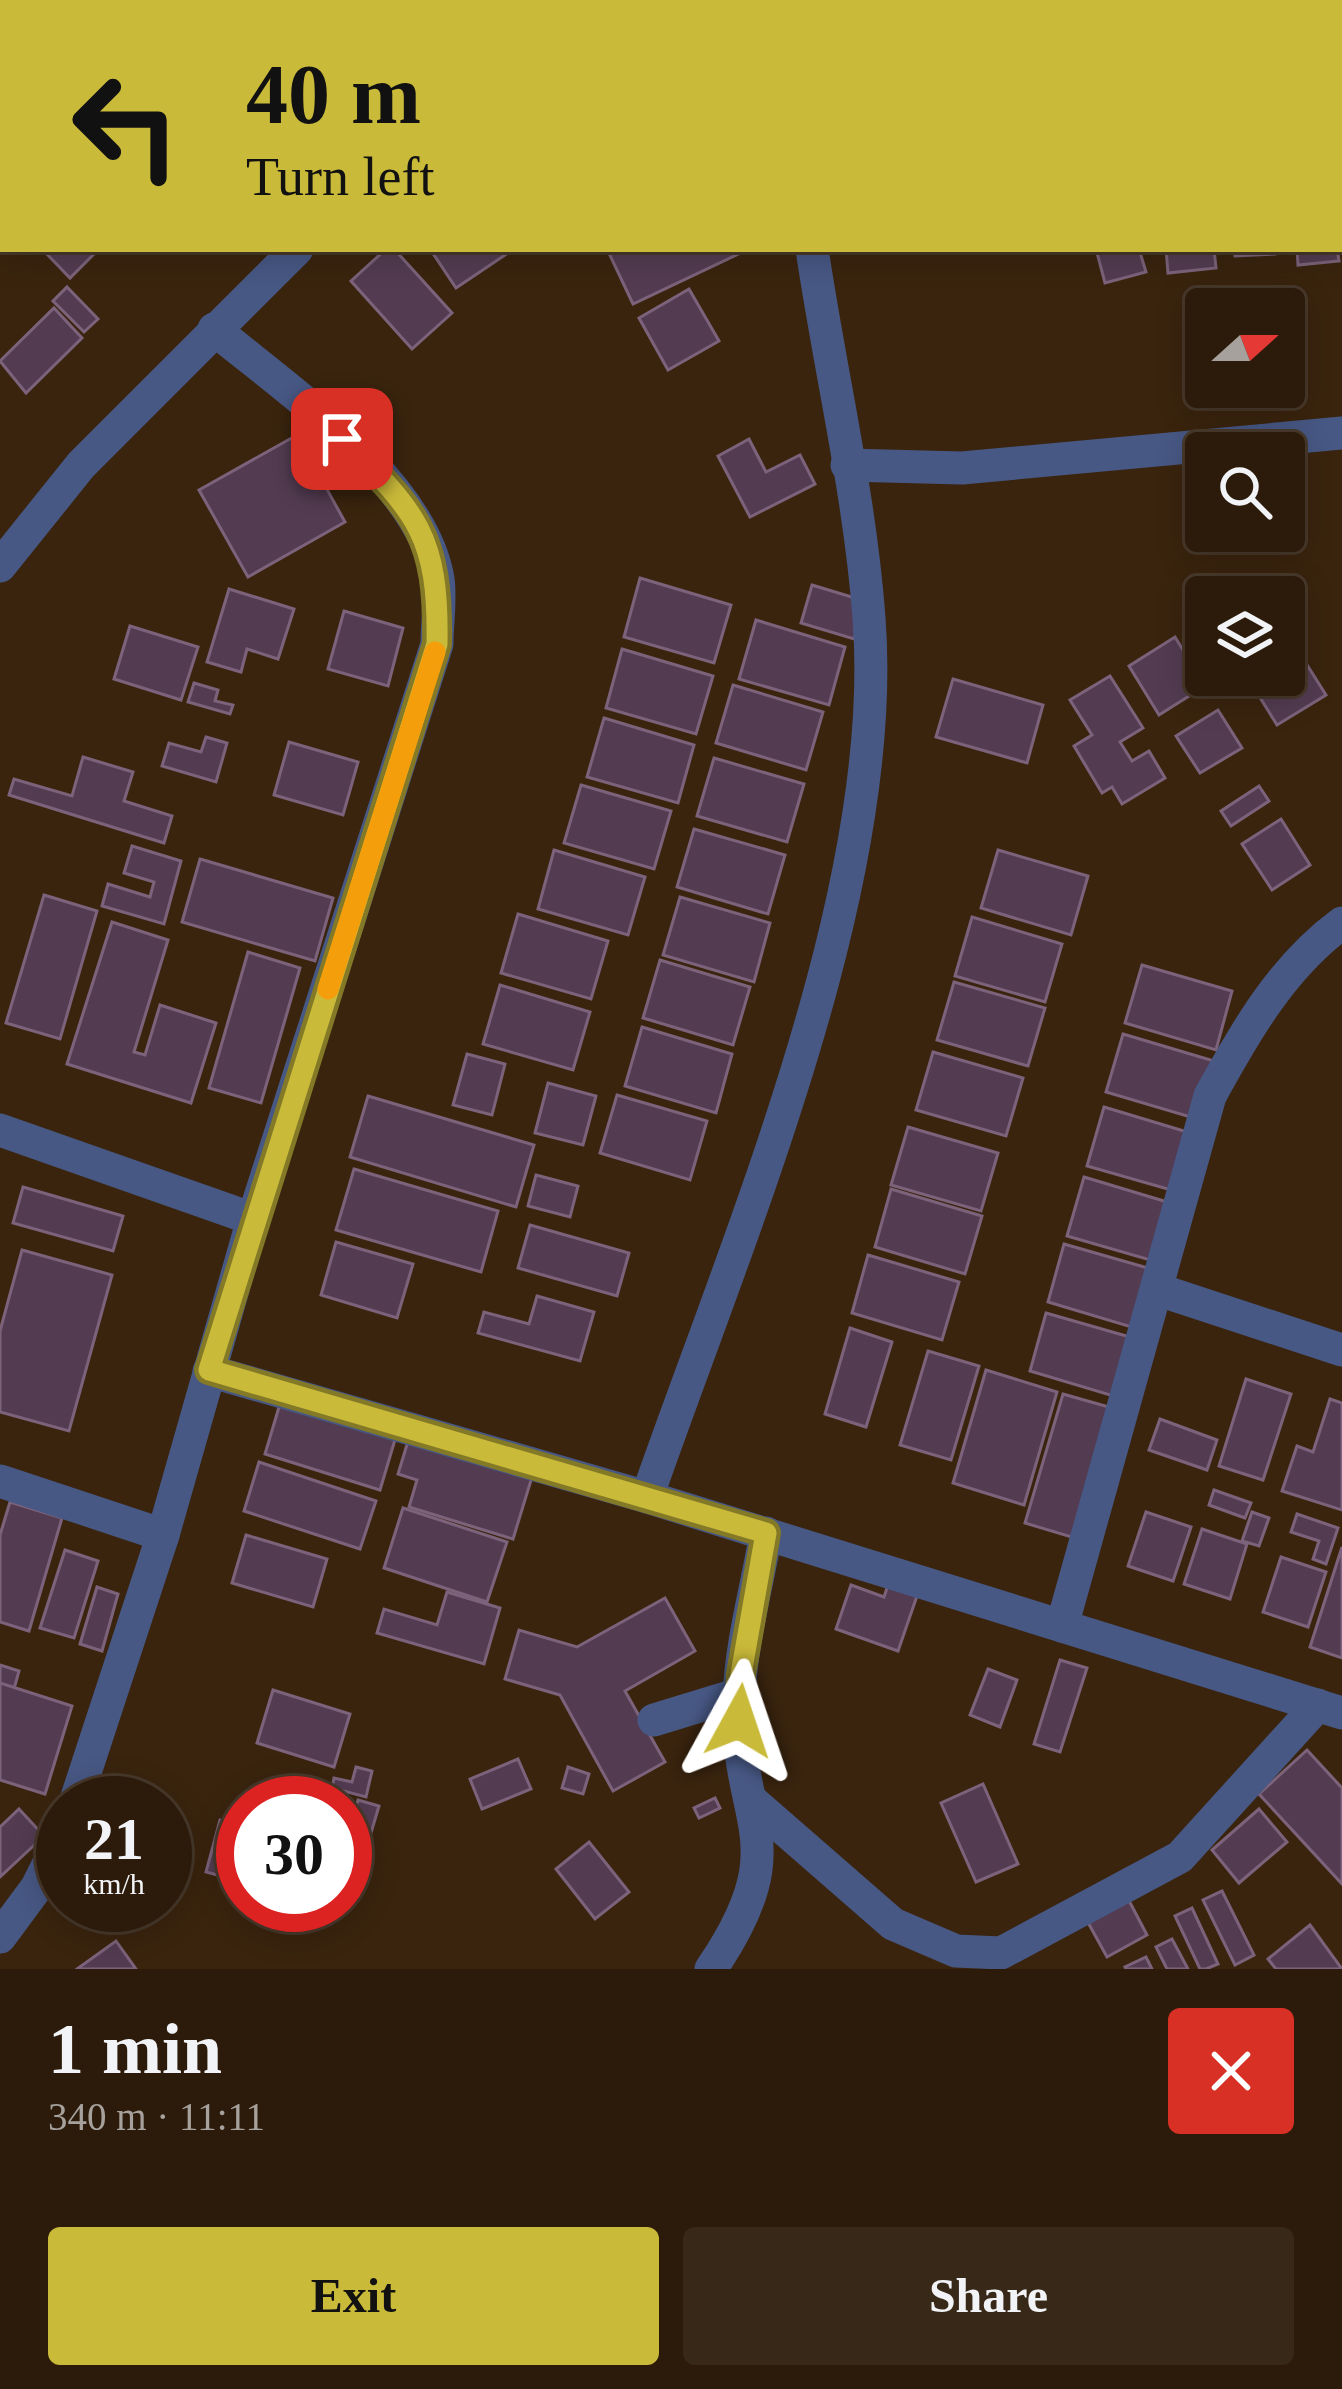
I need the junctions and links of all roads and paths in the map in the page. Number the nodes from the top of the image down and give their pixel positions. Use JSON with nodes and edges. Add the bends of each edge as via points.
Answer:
{"nodes":[{"id":1,"x":294,"y":252,"type":"edge"},
{"id":2,"x":812,"y":252,"type":"edge"},
{"id":3,"x":214,"y":329,"type":"junction"},
{"id":4,"x":1342,"y":434,"type":"edge"},
{"id":5,"x":847,"y":465,"type":"junction"},
{"id":6,"x":0,"y":566,"type":"edge"},
{"id":7,"x":1342,"y":923,"type":"edge"},
{"id":8,"x":0,"y":1130,"type":"edge"},
{"id":9,"x":254,"y":1219,"type":"junction"},
{"id":10,"x":1159,"y":1290,"type":"junction"},
{"id":11,"x":1342,"y":1350,"type":"edge"},
{"id":12,"x":209,"y":1370,"type":"junction"},
{"id":13,"x":0,"y":1481,"type":"edge"},
{"id":14,"x":647,"y":1497,"type":"junction"},
{"id":15,"x":766,"y":1533,"type":"junction"},
{"id":16,"x":164,"y":1534,"type":"junction"},
{"id":17,"x":1062,"y":1626,"type":"junction"},
{"id":18,"x":739,"y":1694,"type":"junction"},
{"id":19,"x":1330,"y":1709,"type":"edge"},
{"id":20,"x":654,"y":1720,"type":"dead end"},
{"id":21,"x":84,"y":1776,"type":"edge"},
{"id":22,"x":753,"y":1802,"type":"junction"},
{"id":23,"x":36,"y":1888,"type":"edge"},
{"id":24,"x":0,"y":1937,"type":"edge"},
{"id":25,"x":711,"y":1969,"type":"edge"}],
"edges":[{"from":1,"to":3,"type":"street"},
{"from":2,"to":5,"type":"street"},
{"from":3,"to":6,"type":"street","via":[[81,465]]},
{"from":3,"to":9,"type":"street","via":[[392,488],[422,532],[438,579],[437,644]]},
{"from":4,"to":5,"type":"street","via":[[962,468]]},
{"from":5,"to":14,"type":"street","via":[[869,620],[866,760],[837,919],[786,1099]]},
{"from":7,"to":10,"type":"street","via":[[1251,1021],[1210,1096]]},
{"from":8,"to":9,"type":"street"},
{"from":9,"to":12,"type":"street"},
{"from":10,"to":11,"type":"street"},
{"from":10,"to":17,"type":"street"},
{"from":12,"to":14,"type":"street"},
{"from":12,"to":16,"type":"street"},
{"from":13,"to":16,"type":"street"},
{"from":14,"to":15,"type":"street"},
{"from":15,"to":17,"type":"street"},
{"from":15,"to":18,"type":"street"},
{"from":16,"to":21,"type":"street"},
{"from":17,"to":19,"type":"street"},
{"from":18,"to":20,"type":"street"},
{"from":18,"to":22,"type":"street"},
{"from":19,"to":22,"type":"street","via":[[1180,1857],[1001,1953],[956,1951],[893,1924]]},
{"from":22,"to":25,"type":"street","via":[[761,1844],[756,1881]]},
{"from":23,"to":24,"type":"street"}]}
